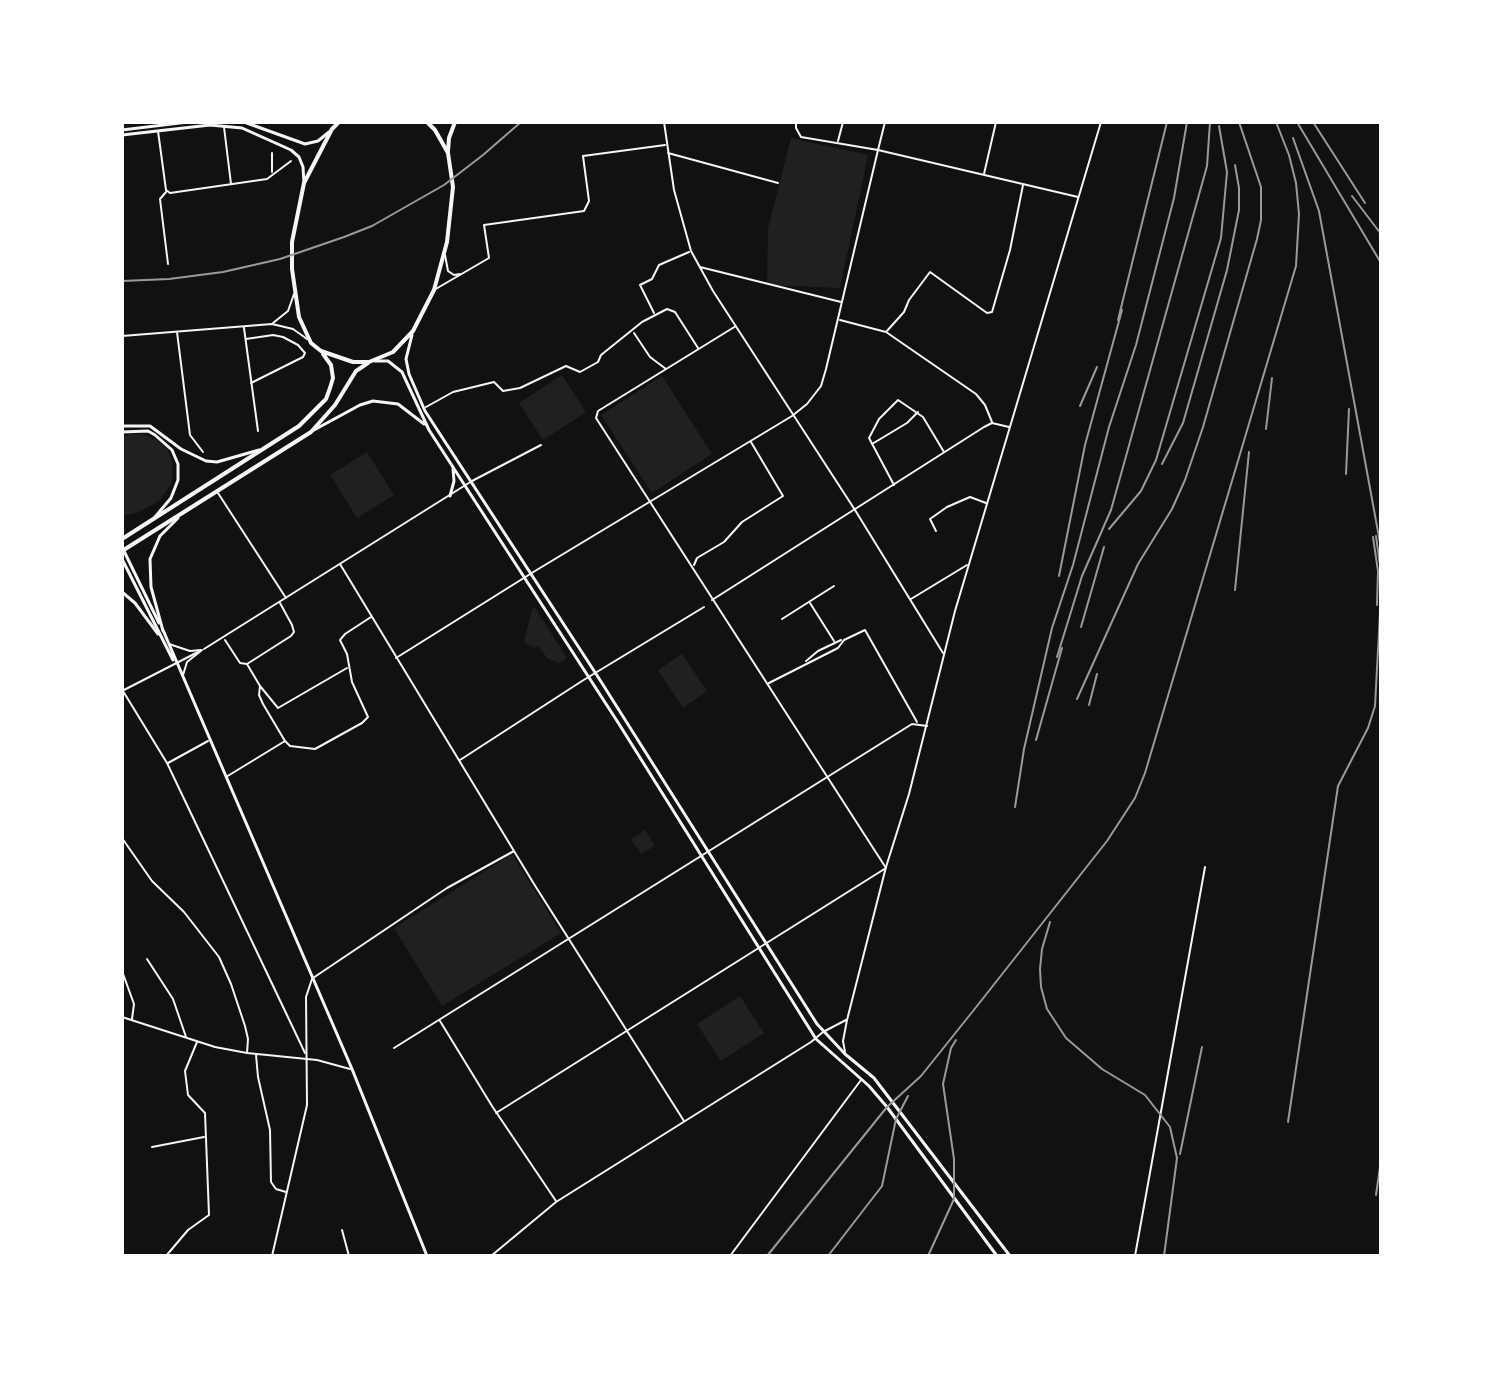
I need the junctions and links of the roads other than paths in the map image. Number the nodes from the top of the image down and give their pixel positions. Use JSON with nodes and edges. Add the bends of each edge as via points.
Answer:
{"nodes":[{"id":1,"x":188,"y":122,"type":"edge"},
{"id":2,"x":244,"y":122,"type":"edge"},
{"id":3,"x":339,"y":122,"type":"edge"},
{"id":4,"x":427,"y":122,"type":"edge"},
{"id":5,"x":455,"y":122,"type":"edge"},
{"id":6,"x":664,"y":122,"type":"edge"},
{"id":7,"x":796,"y":122,"type":"edge"},
{"id":8,"x":843,"y":122,"type":"edge"},
{"id":9,"x":885,"y":122,"type":"edge"},
{"id":10,"x":996,"y":122,"type":"edge"},
{"id":11,"x":1101,"y":122,"type":"edge"},
{"id":12,"x":158,"y":126,"type":"edge"},
{"id":13,"x":224,"y":126,"type":"junction"},
{"id":14,"x":332,"y":129,"type":"junction"},
{"id":15,"x":122,"y":132,"type":"edge"},
{"id":16,"x":838,"y":142,"type":"junction"},
{"id":17,"x":666,"y":145,"type":"junction"},
{"id":18,"x":878,"y":150,"type":"junction"},
{"id":19,"x":272,"y":153,"type":"dead end"},
{"id":20,"x":448,"y":153,"type":"junction"},
{"id":21,"x":667,"y":153,"type":"junction"},
{"id":22,"x":291,"y":161,"type":"dead end"},
{"id":23,"x":272,"y":173,"type":"junction"},
{"id":24,"x":984,"y":174,"type":"junction"},
{"id":25,"x":304,"y":183,"type":"junction"},
{"id":26,"x":778,"y":183,"type":"dead end"},
{"id":27,"x":1023,"y":184,"type":"junction"},
{"id":28,"x":231,"y":185,"type":"junction"},
{"id":29,"x":167,"y":192,"type":"junction"},
{"id":30,"x":1079,"y":198,"type":"junction"},
{"id":31,"x":691,"y":251,"type":"junction"},
{"id":32,"x":445,"y":252,"type":"junction"},
{"id":33,"x":168,"y":264,"type":"dead end"},
{"id":34,"x":700,"y":267,"type":"junction"},
{"id":35,"x":461,"y":274,"type":"junction"},
{"id":36,"x":434,"y":290,"type":"junction"},
{"id":37,"x":294,"y":292,"type":"junction"},
{"id":38,"x":842,"y":302,"type":"junction"},
{"id":39,"x":655,"y":314,"type":"junction"},
{"id":40,"x":838,"y":319,"type":"junction"},
{"id":41,"x":272,"y":324,"type":"junction"},
{"id":42,"x":736,"y":326,"type":"junction"},
{"id":43,"x":244,"y":327,"type":"junction"},
{"id":44,"x":177,"y":331,"type":"junction"},
{"id":45,"x":413,"y":331,"type":"junction"},
{"id":46,"x":634,"y":332,"type":"junction"},
{"id":47,"x":886,"y":332,"type":"junction"},
{"id":48,"x":122,"y":336,"type":"edge"},
{"id":49,"x":246,"y":339,"type":"junction"},
{"id":50,"x":311,"y":343,"type":"junction"},
{"id":51,"x":698,"y":349,"type":"junction"},
{"id":52,"x":321,"y":351,"type":"junction"},
{"id":53,"x":371,"y":362,"type":"junction"},
{"id":54,"x":666,"y":369,"type":"junction"},
{"id":55,"x":251,"y":383,"type":"junction"},
{"id":56,"x":424,"y":408,"type":"junction"},
{"id":57,"x":918,"y":412,"type":"junction"},
{"id":58,"x":792,"y":416,"type":"junction"},
{"id":59,"x":990,"y":424,"type":"junction"},
{"id":60,"x":122,"y":426,"type":"edge"},
{"id":61,"x":1010,"y":428,"type":"junction"},
{"id":62,"x":429,"y":430,"type":"junction"},
{"id":63,"x":258,"y":431,"type":"dead end"},
{"id":64,"x":122,"y":432,"type":"edge"},
{"id":65,"x":311,"y":432,"type":"junction"},
{"id":66,"x":156,"y":433,"type":"junction"},
{"id":67,"x":751,"y":441,"type":"junction"},
{"id":68,"x":541,"y":445,"type":"dead end"},
{"id":69,"x":872,"y":445,"type":"junction"},
{"id":70,"x":266,"y":447,"type":"junction"},
{"id":71,"x":203,"y":452,"type":"dead end"},
{"id":72,"x":944,"y":453,"type":"junction"},
{"id":73,"x":452,"y":465,"type":"junction"},
{"id":74,"x":472,"y":481,"type":"junction"},
{"id":75,"x":466,"y":485,"type":"junction"},
{"id":76,"x":894,"y":485,"type":"junction"},
{"id":77,"x":217,"y":491,"type":"junction"},
{"id":78,"x":450,"y":496,"type":"junction"},
{"id":79,"x":651,"y":501,"type":"junction"},
{"id":80,"x":987,"y":504,"type":"junction"},
{"id":81,"x":187,"y":510,"type":"junction"},
{"id":82,"x":855,"y":510,"type":"junction"},
{"id":83,"x":149,"y":522,"type":"junction"},
{"id":84,"x":936,"y":531,"type":"dead end"},
{"id":85,"x":122,"y":539,"type":"edge"},
{"id":86,"x":124,"y":549,"type":"edge"},
{"id":87,"x":122,"y":559,"type":"edge"},
{"id":88,"x":340,"y":564,"type":"junction"},
{"id":89,"x":969,"y":564,"type":"junction"},
{"id":90,"x":693,"y":568,"type":"junction"},
{"id":91,"x":531,"y":573,"type":"junction"},
{"id":92,"x":523,"y":578,"type":"junction"},
{"id":93,"x":834,"y":586,"type":"dead end"},
{"id":94,"x":122,"y":592,"type":"edge"},
{"id":95,"x":286,"y":599,"type":"junction"},
{"id":96,"x":712,"y":600,"type":"junction"},
{"id":97,"x":910,"y":600,"type":"junction"},
{"id":98,"x":809,"y":602,"type":"junction"},
{"id":99,"x":280,"y":603,"type":"junction"},
{"id":100,"x":704,"y":607,"type":"dead end"},
{"id":101,"x":371,"y":617,"type":"junction"},
{"id":102,"x":782,"y":619,"type":"dead end"},
{"id":103,"x":163,"y":631,"type":"junction"},
{"id":104,"x":158,"y":634,"type":"junction"},
{"id":105,"x":224,"y":639,"type":"junction"},
{"id":106,"x":844,"y":640,"type":"junction"},
{"id":107,"x":835,"y":642,"type":"junction"},
{"id":108,"x":169,"y":644,"type":"junction"},
{"id":109,"x":202,"y":650,"type":"junction"},
{"id":110,"x":944,"y":655,"type":"junction"},
{"id":111,"x":396,"y":658,"type":"junction"},
{"id":112,"x":176,"y":663,"type":"junction"},
{"id":113,"x":247,"y":664,"type":"junction"},
{"id":114,"x":802,"y":664,"type":"junction"},
{"id":115,"x":349,"y":667,"type":"junction"},
{"id":116,"x":596,"y":674,"type":"junction"},
{"id":117,"x":588,"y":677,"type":"junction"},
{"id":118,"x":185,"y":684,"type":"junction"},
{"id":119,"x":768,"y":684,"type":"junction"},
{"id":120,"x":260,"y":686,"type":"junction"},
{"id":121,"x":122,"y":691,"type":"edge"},
{"id":122,"x":918,"y":723,"type":"junction"},
{"id":123,"x":927,"y":726,"type":"junction"},
{"id":124,"x":209,"y":741,"type":"junction"},
{"id":125,"x":285,"y":741,"type":"junction"},
{"id":126,"x":459,"y":760,"type":"junction"},
{"id":127,"x":167,"y":763,"type":"junction"},
{"id":128,"x":225,"y":778,"type":"junction"},
{"id":129,"x":827,"y":778,"type":"junction"},
{"id":130,"x":122,"y":838,"type":"edge"},
{"id":131,"x":515,"y":851,"type":"junction"},
{"id":132,"x":709,"y":852,"type":"junction"},
{"id":133,"x":702,"y":856,"type":"junction"},
{"id":134,"x":1205,"y":867,"type":"dead end"},
{"id":135,"x":886,"y":868,"type":"junction"},
{"id":136,"x":570,"y":939,"type":"junction"},
{"id":137,"x":765,"y":944,"type":"junction"},
{"id":138,"x":760,"y":947,"type":"junction"},
{"id":139,"x":147,"y":959,"type":"dead end"},
{"id":140,"x":122,"y":971,"type":"edge"},
{"id":141,"x":312,"y":979,"type":"junction"},
{"id":142,"x":122,"y":1017,"type":"edge"},
{"id":143,"x":439,"y":1020,"type":"junction"},
{"id":144,"x":847,"y":1020,"type":"junction"},
{"id":145,"x":131,"y":1021,"type":"junction"},
{"id":146,"x":627,"y":1030,"type":"junction"},
{"id":147,"x":823,"y":1032,"type":"junction"},
{"id":148,"x":186,"y":1038,"type":"junction"},
{"id":149,"x":816,"y":1039,"type":"junction"},
{"id":150,"x":197,"y":1042,"type":"junction"},
{"id":151,"x":394,"y":1048,"type":"dead end"},
{"id":152,"x":247,"y":1053,"type":"junction"},
{"id":153,"x":256,"y":1054,"type":"junction"},
{"id":154,"x":845,"y":1054,"type":"junction"},
{"id":155,"x":308,"y":1060,"type":"junction"},
{"id":156,"x":352,"y":1069,"type":"junction"},
{"id":157,"x":862,"y":1079,"type":"junction"},
{"id":158,"x":878,"y":1081,"type":"junction"},
{"id":159,"x":871,"y":1088,"type":"junction"},
{"id":160,"x":496,"y":1113,"type":"junction"},
{"id":161,"x":684,"y":1122,"type":"junction"},
{"id":162,"x":205,"y":1136,"type":"junction"},
{"id":163,"x":152,"y":1147,"type":"dead end"},
{"id":164,"x":286,"y":1192,"type":"junction"},
{"id":165,"x":556,"y":1202,"type":"junction"},
{"id":166,"x":989,"y":1228,"type":"junction"},
{"id":167,"x":342,"y":1230,"type":"dead end"},
{"id":168,"x":981,"y":1236,"type":"junction"},
{"id":169,"x":272,"y":1255,"type":"edge"},
{"id":170,"x":166,"y":1256,"type":"edge"},
{"id":171,"x":277,"y":1256,"type":"edge"},
{"id":172,"x":349,"y":1256,"type":"edge"},
{"id":173,"x":427,"y":1256,"type":"edge"},
{"id":174,"x":491,"y":1256,"type":"edge"},
{"id":175,"x":730,"y":1256,"type":"edge"},
{"id":176,"x":997,"y":1256,"type":"edge"},
{"id":177,"x":1010,"y":1256,"type":"edge"},
{"id":178,"x":1135,"y":1256,"type":"edge"}],
"edges":[{"from":1,"to":12,"type":"main road"},
{"from":2,"to":14,"type":"main road","via":[[305,144]]},
{"from":3,"to":14,"type":"highway"},
{"from":4,"to":20,"type":"highway"},
{"from":5,"to":20,"type":"highway"},
{"from":6,"to":17,"type":"street"},
{"from":7,"to":16,"type":"street","via":[[801,137]]},
{"from":8,"to":16,"type":"street"},
{"from":9,"to":18,"type":"street"},
{"from":10,"to":24,"type":"street"},
{"from":11,"to":30,"type":"street"},
{"from":12,"to":13,"type":"main road"},
{"from":12,"to":15,"type":"main road"},
{"from":12,"to":29,"type":"street"},
{"from":13,"to":25,"type":"main road","via":[[291,150],[303,167]]},
{"from":13,"to":28,"type":"street"},
{"from":14,"to":25,"type":"highway"},
{"from":16,"to":18,"type":"street"},
{"from":17,"to":21,"type":"street"},
{"from":17,"to":35,"type":"street","via":[[583,156],[589,201],[584,211],[484,225],[489,258]]},
{"from":18,"to":24,"type":"street"},
{"from":18,"to":38,"type":"street"},
{"from":19,"to":23,"type":"street"},
{"from":20,"to":32,"type":"highway","via":[[452,210]]},
{"from":21,"to":26,"type":"street"},
{"from":21,"to":31,"type":"street"},
{"from":22,"to":23,"type":"street"},
{"from":23,"to":28,"type":"street","via":[[267,179]]},
{"from":24,"to":27,"type":"street"},
{"from":25,"to":37,"type":"highway","via":[[292,242]]},
{"from":27,"to":30,"type":"street"},
{"from":27,"to":47,"type":"street","via":[[992,312],[930,272]]},
{"from":28,"to":29,"type":"street"},
{"from":29,"to":33,"type":"street","via":[[160,199]]},
{"from":30,"to":61,"type":"street"},
{"from":31,"to":34,"type":"street"},
{"from":31,"to":39,"type":"street","via":[[659,265],[652,279],[640,285]]},
{"from":32,"to":35,"type":"street","via":[[448,271]]},
{"from":32,"to":36,"type":"highway"},
{"from":34,"to":38,"type":"street"},
{"from":34,"to":42,"type":"street"},
{"from":35,"to":36,"type":"street"},
{"from":36,"to":45,"type":"highway"},
{"from":37,"to":41,"type":"street","via":[[288,311]]},
{"from":37,"to":50,"type":"highway"},
{"from":38,"to":40,"type":"street"},
{"from":39,"to":46,"type":"street"},
{"from":39,"to":51,"type":"street","via":[[675,312]]},
{"from":40,"to":47,"type":"street"},
{"from":40,"to":58,"type":"street","via":[[821,386]]},
{"from":41,"to":43,"type":"street"},
{"from":41,"to":50,"type":"street","via":[[293,329]]},
{"from":42,"to":51,"type":"street"},
{"from":42,"to":58,"type":"street"},
{"from":43,"to":44,"type":"street"},
{"from":43,"to":49,"type":"street"},
{"from":44,"to":48,"type":"street"},
{"from":44,"to":71,"type":"street","via":[[190,435]]},
{"from":45,"to":53,"type":"highway","via":[[393,352]]},
{"from":45,"to":56,"type":"main road","via":[[406,359]]},
{"from":46,"to":54,"type":"street","via":[[650,357]]},
{"from":46,"to":56,"type":"street","via":[[580,372],[566,366],[503,391],[494,382],[453,392]]},
{"from":47,"to":59,"type":"street","via":[[980,398]]},
{"from":49,"to":55,"type":"street"},
{"from":49,"to":55,"type":"street","via":[[283,337],[305,353]]},
{"from":50,"to":52,"type":"highway"},
{"from":51,"to":54,"type":"street"},
{"from":52,"to":53,"type":"highway"},
{"from":52,"to":70,"type":"highway","via":[[333,378],[326,399],[299,426]]},
{"from":53,"to":62,"type":"main road","via":[[395,365]]},
{"from":53,"to":65,"type":"highway","via":[[356,371]]},
{"from":54,"to":79,"type":"street","via":[[598,411],[596,418]]},
{"from":55,"to":63,"type":"street"},
{"from":56,"to":74,"type":"main road"},
{"from":57,"to":69,"type":"street"},
{"from":57,"to":69,"type":"street","via":[[898,400],[870,434]]},
{"from":57,"to":72,"type":"street"},
{"from":58,"to":67,"type":"street"},
{"from":58,"to":82,"type":"street"},
{"from":59,"to":61,"type":"street"},
{"from":59,"to":72,"type":"street"},
{"from":60,"to":66,"type":"main road","via":[[150,426]]},
{"from":61,"to":80,"type":"street"},
{"from":62,"to":65,"type":"main road","via":[[404,407],[373,401]]},
{"from":62,"to":73,"type":"main road"},
{"from":64,"to":66,"type":"main road"},
{"from":65,"to":77,"type":"highway"},
{"from":66,"to":70,"type":"main road","via":[[206,461]]},
{"from":66,"to":83,"type":"main road","via":[[172,450],[178,480],[171,498]]},
{"from":67,"to":79,"type":"street"},
{"from":67,"to":90,"type":"street","via":[[783,496],[742,522],[724,542],[697,558]]},
{"from":68,"to":74,"type":"street"},
{"from":69,"to":76,"type":"street"},
{"from":70,"to":83,"type":"highway"},
{"from":72,"to":76,"type":"street"},
{"from":73,"to":75,"type":"main road"},
{"from":73,"to":78,"type":"main road"},
{"from":74,"to":75,"type":"street"},
{"from":74,"to":91,"type":"main road"},
{"from":75,"to":78,"type":"street"},
{"from":75,"to":92,"type":"main road"},
{"from":76,"to":82,"type":"street"},
{"from":77,"to":81,"type":"highway"},
{"from":77,"to":95,"type":"street"},
{"from":78,"to":88,"type":"street"},
{"from":79,"to":90,"type":"street"},
{"from":79,"to":91,"type":"street"},
{"from":80,"to":84,"type":"street","via":[[970,497],[947,507],[930,519]]},
{"from":80,"to":89,"type":"street"},
{"from":81,"to":86,"type":"highway"},
{"from":81,"to":103,"type":"main road","via":[[160,536],[150,559]]},
{"from":82,"to":96,"type":"street"},
{"from":82,"to":97,"type":"street"},
{"from":83,"to":85,"type":"highway"},
{"from":86,"to":103,"type":"main road"},
{"from":87,"to":104,"type":"main road"},
{"from":88,"to":95,"type":"street"},
{"from":88,"to":101,"type":"street"},
{"from":89,"to":97,"type":"street"},
{"from":89,"to":110,"type":"street"},
{"from":90,"to":96,"type":"street"},
{"from":91,"to":92,"type":"street"},
{"from":91,"to":116,"type":"main road"},
{"from":92,"to":111,"type":"street"},
{"from":92,"to":117,"type":"main road"},
{"from":93,"to":98,"type":"street"},
{"from":94,"to":104,"type":"main road"},
{"from":95,"to":99,"type":"street"},
{"from":96,"to":119,"type":"street"},
{"from":97,"to":110,"type":"street"},
{"from":98,"to":102,"type":"street"},
{"from":98,"to":107,"type":"street"},
{"from":99,"to":105,"type":"street"},
{"from":99,"to":113,"type":"street","via":[[294,633]]},
{"from":100,"to":116,"type":"street"},
{"from":101,"to":111,"type":"street"},
{"from":101,"to":115,"type":"street","via":[[340,640]]},
{"from":103,"to":108,"type":"main road"},
{"from":104,"to":112,"type":"main road"},
{"from":105,"to":109,"type":"street"},
{"from":105,"to":113,"type":"street","via":[[240,663]]},
{"from":106,"to":107,"type":"street"},
{"from":106,"to":114,"type":"street"},
{"from":106,"to":122,"type":"street","via":[[865,630]]},
{"from":107,"to":114,"type":"street"},
{"from":108,"to":109,"type":"street"},
{"from":108,"to":112,"type":"main road"},
{"from":109,"to":112,"type":"street"},
{"from":109,"to":118,"type":"street","via":[[187,662]]},
{"from":110,"to":123,"type":"street"},
{"from":111,"to":126,"type":"street"},
{"from":112,"to":118,"type":"main road"},
{"from":112,"to":121,"type":"street"},
{"from":113,"to":120,"type":"street"},
{"from":114,"to":119,"type":"street"},
{"from":115,"to":120,"type":"street","via":[[278,708]]},
{"from":115,"to":125,"type":"street","via":[[368,717],[315,749]]},
{"from":116,"to":117,"type":"street"},
{"from":116,"to":132,"type":"main road"},
{"from":117,"to":126,"type":"street"},
{"from":117,"to":133,"type":"main road"},
{"from":118,"to":124,"type":"main road"},
{"from":119,"to":129,"type":"street"},
{"from":120,"to":125,"type":"street","via":[[260,698]]},
{"from":121,"to":127,"type":"street"},
{"from":122,"to":123,"type":"street"},
{"from":122,"to":129,"type":"street"},
{"from":123,"to":135,"type":"street"},
{"from":124,"to":127,"type":"street"},
{"from":124,"to":128,"type":"main road"},
{"from":125,"to":128,"type":"street"},
{"from":126,"to":131,"type":"street"},
{"from":127,"to":155,"type":"street"},
{"from":128,"to":141,"type":"main road"},
{"from":129,"to":132,"type":"street"},
{"from":129,"to":135,"type":"street"},
{"from":130,"to":152,"type":"street","via":[[219,957],[245,1026]]},
{"from":131,"to":136,"type":"street"},
{"from":131,"to":141,"type":"street","via":[[447,888]]},
{"from":132,"to":133,"type":"street"},
{"from":132,"to":137,"type":"main road"},
{"from":133,"to":136,"type":"street"},
{"from":133,"to":138,"type":"main road"},
{"from":134,"to":178,"type":"street"},
{"from":135,"to":137,"type":"street"},
{"from":135,"to":144,"type":"street"},
{"from":136,"to":143,"type":"street"},
{"from":136,"to":146,"type":"street"},
{"from":137,"to":138,"type":"street"},
{"from":137,"to":147,"type":"main road"},
{"from":138,"to":146,"type":"street"},
{"from":138,"to":149,"type":"main road"},
{"from":139,"to":148,"type":"street","via":[[173,999]]},
{"from":140,"to":145,"type":"street","via":[[134,1004]]},
{"from":141,"to":155,"type":"street","via":[[306,997]]},
{"from":141,"to":156,"type":"main road"},
{"from":142,"to":145,"type":"street"},
{"from":143,"to":151,"type":"street"},
{"from":143,"to":160,"type":"street"},
{"from":144,"to":147,"type":"street"},
{"from":144,"to":154,"type":"street"},
{"from":145,"to":148,"type":"street"},
{"from":146,"to":160,"type":"street"},
{"from":146,"to":161,"type":"street"},
{"from":147,"to":149,"type":"street"},
{"from":147,"to":154,"type":"main road"},
{"from":148,"to":150,"type":"street"},
{"from":149,"to":157,"type":"main road"},
{"from":149,"to":161,"type":"street"},
{"from":150,"to":152,"type":"street"},
{"from":150,"to":162,"type":"street","via":[[185,1071],[188,1095],[205,1113]]},
{"from":152,"to":153,"type":"street"},
{"from":153,"to":155,"type":"street"},
{"from":153,"to":164,"type":"street","via":[[270,1130],[271,1182]]},
{"from":154,"to":158,"type":"main road"},
{"from":155,"to":156,"type":"street"},
{"from":155,"to":164,"type":"street","via":[[307,1105]]},
{"from":156,"to":173,"type":"main road"},
{"from":157,"to":159,"type":"main road"},
{"from":157,"to":175,"type":"street"},
{"from":158,"to":159,"type":"street"},
{"from":158,"to":166,"type":"main road"},
{"from":159,"to":168,"type":"main road"},
{"from":160,"to":165,"type":"street"},
{"from":161,"to":165,"type":"street"},
{"from":162,"to":163,"type":"street"},
{"from":162,"to":170,"type":"street","via":[[209,1215]]},
{"from":164,"to":169,"type":"street"},
{"from":165,"to":174,"type":"street"},
{"from":166,"to":168,"type":"street"},
{"from":166,"to":177,"type":"main road"},
{"from":167,"to":172,"type":"street"},
{"from":168,"to":176,"type":"main road"},
{"from":169,"to":171,"type":"street"}]}
